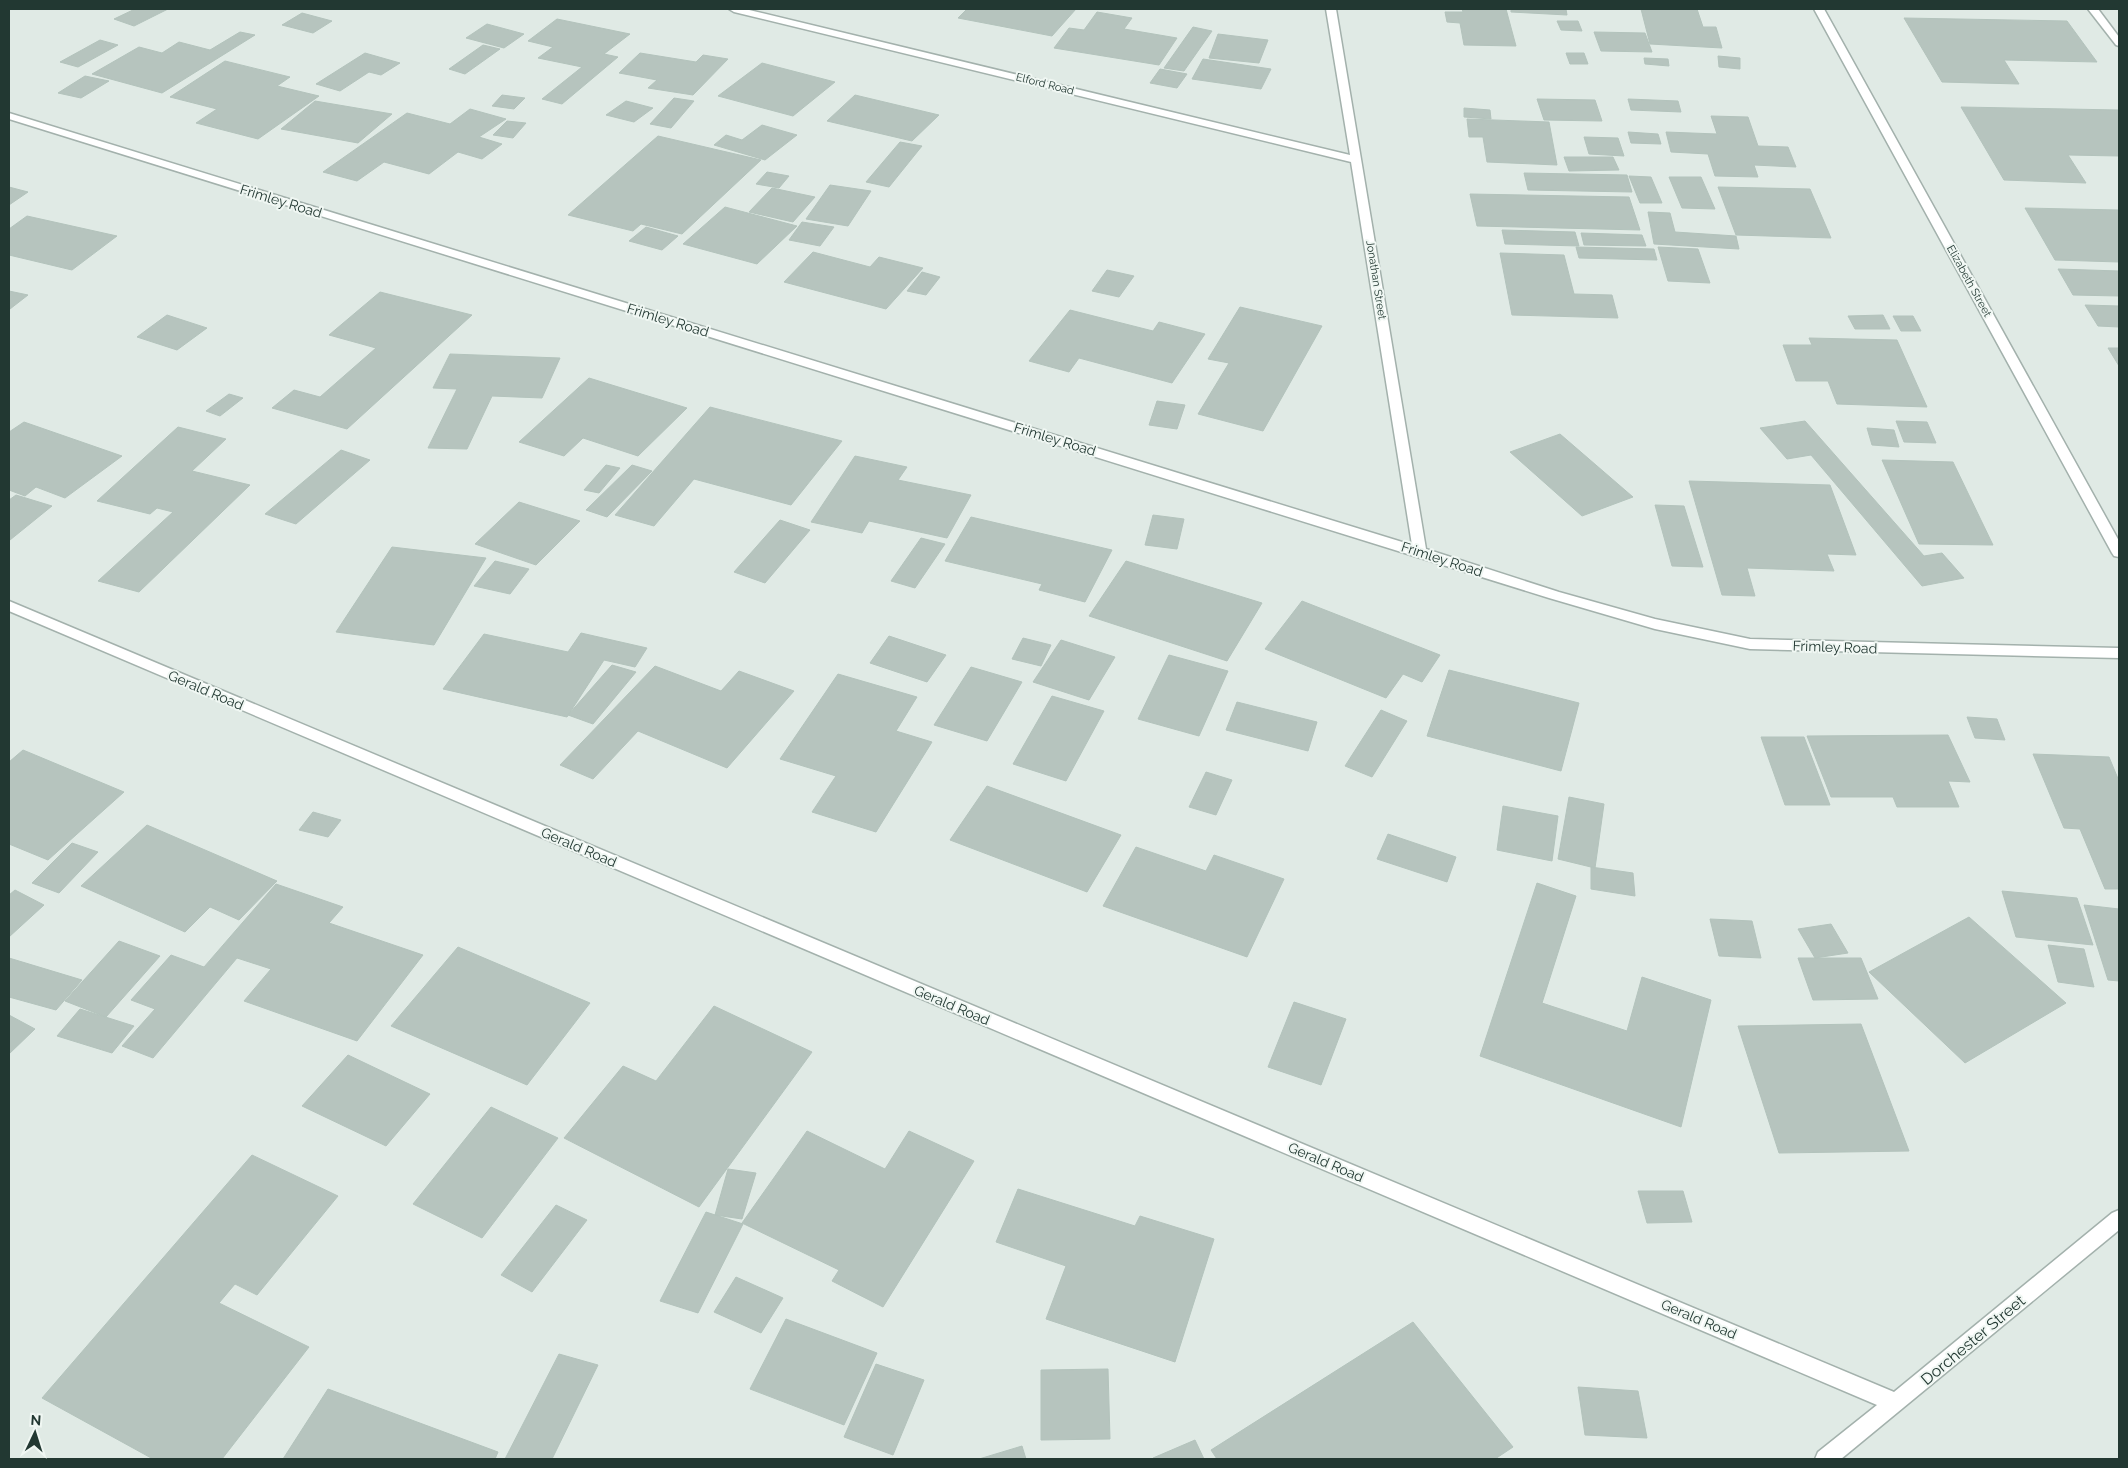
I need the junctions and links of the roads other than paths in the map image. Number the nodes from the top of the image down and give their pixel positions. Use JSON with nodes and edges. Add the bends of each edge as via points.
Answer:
{"nodes":[{"id":1,"x":734,"y":9,"type":"edge"},
{"id":2,"x":1331,"y":9,"type":"edge"},
{"id":3,"x":1819,"y":9,"type":"edge"},
{"id":4,"x":2093,"y":9,"type":"edge"},
{"id":5,"x":2119,"y":42,"type":"edge"},
{"id":6,"x":9,"y":116,"type":"edge"},
{"id":7,"x":1356,"y":160,"type":"junction"},
{"id":8,"x":1420,"y":552,"type":"junction"},
{"id":9,"x":2119,"y":553,"type":"edge"},
{"id":10,"x":9,"y":606,"type":"edge"},
{"id":11,"x":2119,"y":653,"type":"edge"},
{"id":12,"x":2119,"y":1218,"type":"edge"},
{"id":13,"x":1896,"y":1403,"type":"junction"},
{"id":14,"x":1825,"y":1459,"type":"edge"}],
"edges":[{"from":1,"to":7,"type":"street","name":"Elford Road"},
{"from":2,"to":7,"type":"street","name":"Jonathan Street"},
{"from":3,"to":9,"type":"street","name":"Elizabeth Street"},
{"from":4,"to":5,"type":"street"},
{"from":6,"to":8,"type":"street","name":"Frimley Road"},
{"from":7,"to":8,"type":"street","name":"Jonathan Street"},
{"from":8,"to":11,"type":"street","name":"Frimley Road","via":[[1655,624],[1750,644]]},
{"from":10,"to":13,"type":"street","name":"Gerald Road"},
{"from":12,"to":13,"type":"street","name":"Dorchester Street"},
{"from":13,"to":14,"type":"street","name":"Dorchester Street"}]}
